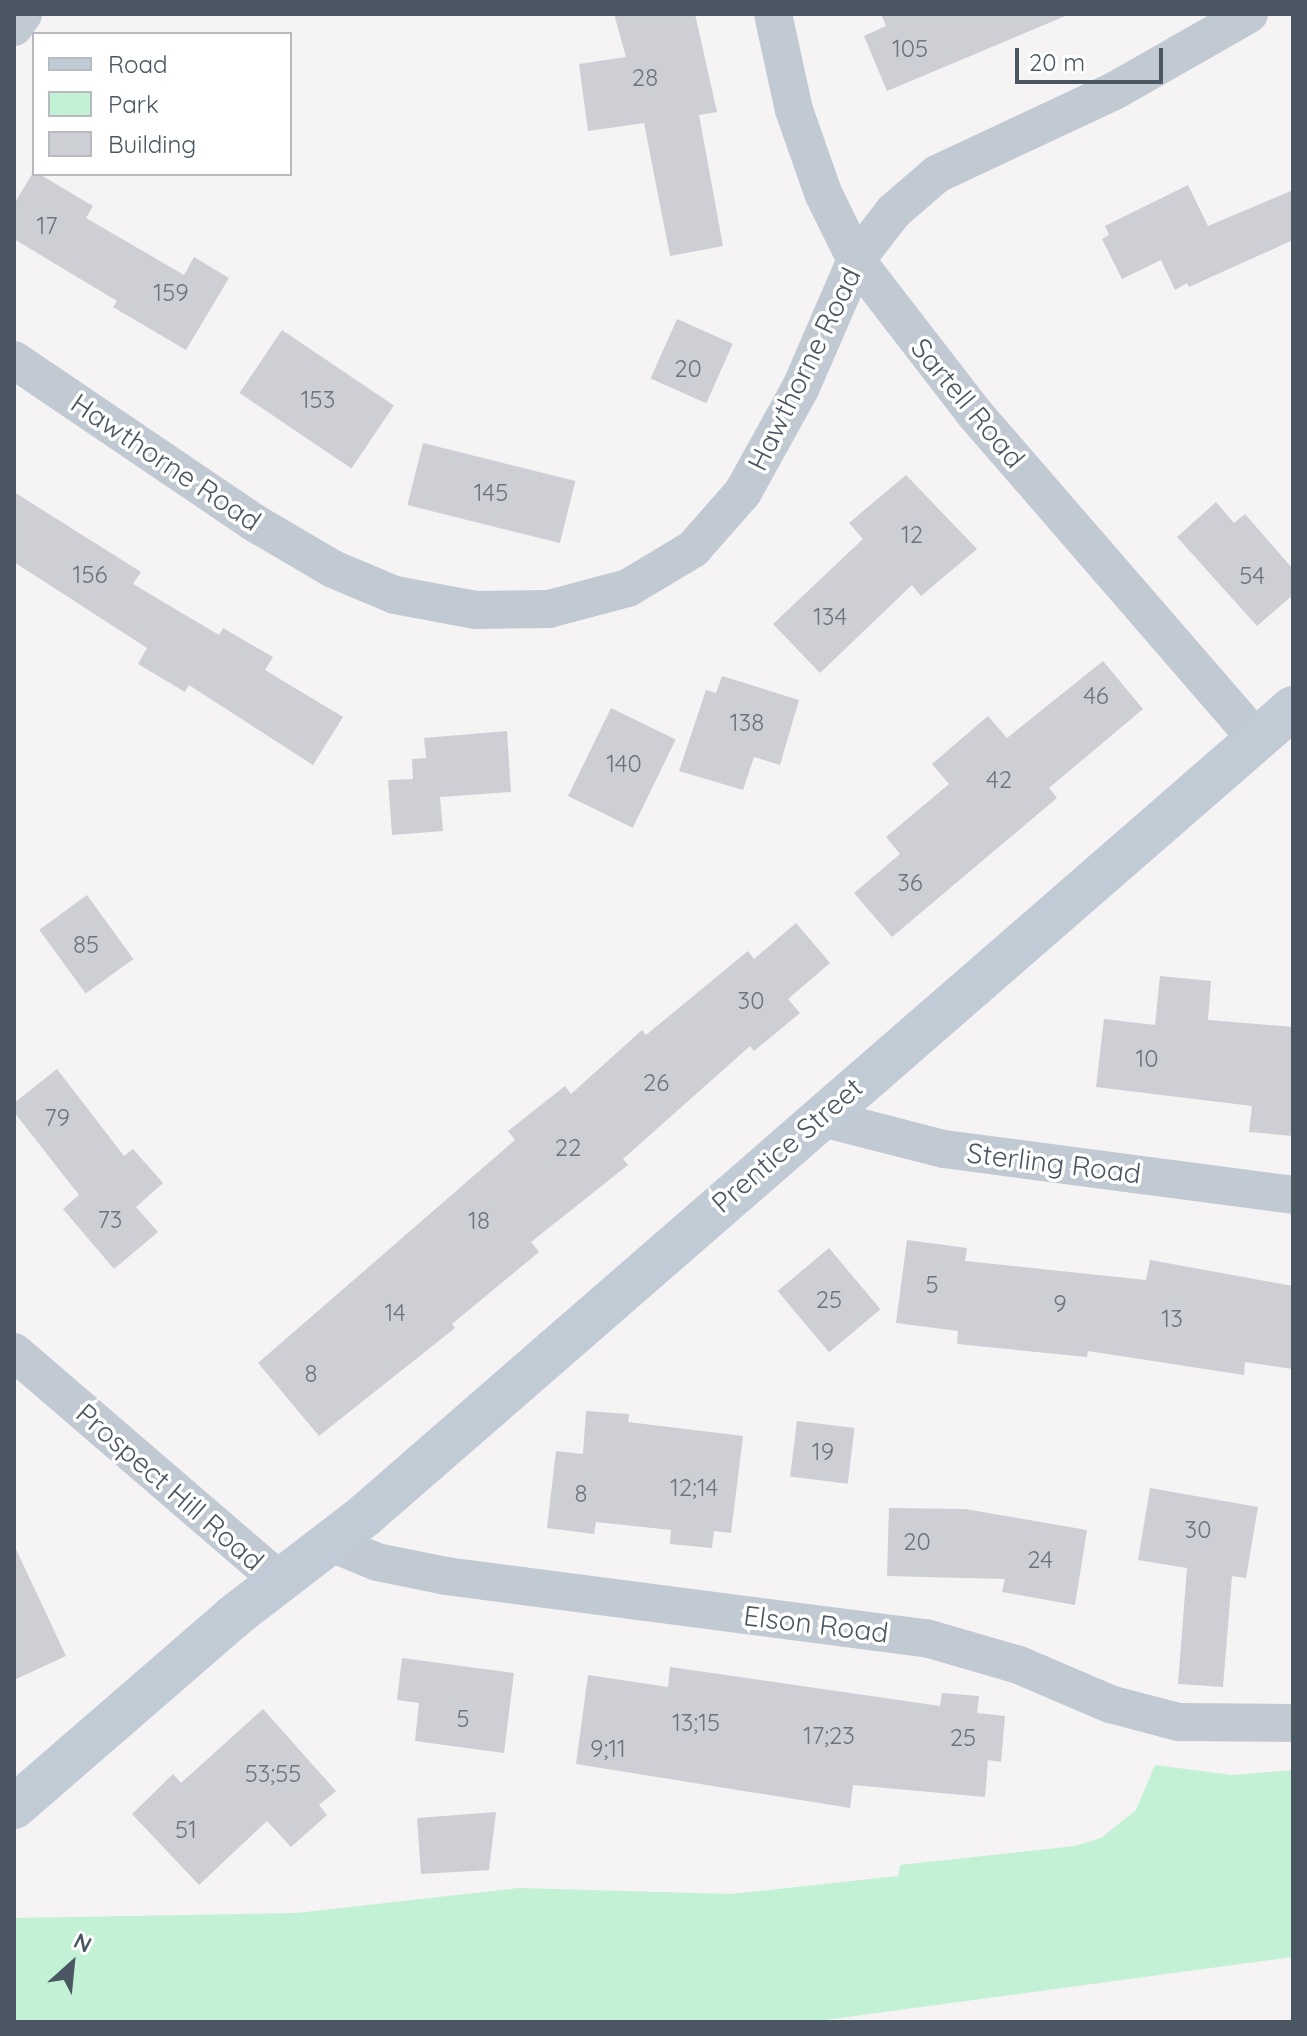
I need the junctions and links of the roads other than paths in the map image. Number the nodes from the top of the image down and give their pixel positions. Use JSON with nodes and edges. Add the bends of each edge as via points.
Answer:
{"nodes":[{"id":1,"x":23,"y":14,"type":"edge"},
{"id":2,"x":773,"y":14,"type":"edge"},
{"id":3,"x":1249,"y":14,"type":"edge"},
{"id":4,"x":14,"y":27,"type":"edge"},
{"id":5,"x":856,"y":260,"type":"junction"},
{"id":6,"x":14,"y":360,"type":"edge"},
{"id":7,"x":1293,"y":708,"type":"edge"},
{"id":8,"x":1257,"y":739,"type":"junction"},
{"id":9,"x":819,"y":1117,"type":"junction"},
{"id":10,"x":1293,"y":1195,"type":"edge"},
{"id":11,"x":14,"y":1352,"type":"edge"},
{"id":12,"x":331,"y":1543,"type":"junction"},
{"id":13,"x":281,"y":1582,"type":"junction"},
{"id":14,"x":1293,"y":1723,"type":"edge"},
{"id":15,"x":14,"y":1807,"type":"edge"}],
"edges":[{"from":1,"to":4,"type":"street"},
{"from":2,"to":5,"type":"street","name":"Sartell Road","via":[[794,110],[823,193]]},
{"from":3,"to":5,"type":"street","name":"Hawthorne Road","via":[[1116,90],[937,174],[894,211]]},
{"from":5,"to":6,"type":"street","name":"Hawthorne Road","via":[[775,438],[743,492],[693,549],[628,588],[549,609],[476,610],[395,595],[333,569],[253,522]]},
{"from":5,"to":8,"type":"street","name":"Sartell Road","via":[[957,392]]},
{"from":7,"to":8,"type":"street","name":"Prentice Street"},
{"from":8,"to":9,"type":"street","name":"Prentice Street"},
{"from":9,"to":10,"type":"street","name":"Sterling Road","via":[[944,1149]]},
{"from":9,"to":12,"type":"street","name":"Prentice Street"},
{"from":11,"to":13,"type":"street","name":"Prospect Hill Road"},
{"from":12,"to":13,"type":"street","name":"Prentice Street"},
{"from":12,"to":14,"type":"street","name":"Elson Road","via":[[377,1562],[446,1576],[926,1638],[1019,1665],[1110,1704],[1178,1722]]},
{"from":13,"to":15,"type":"street","name":"Prospect Hill Road"}]}
